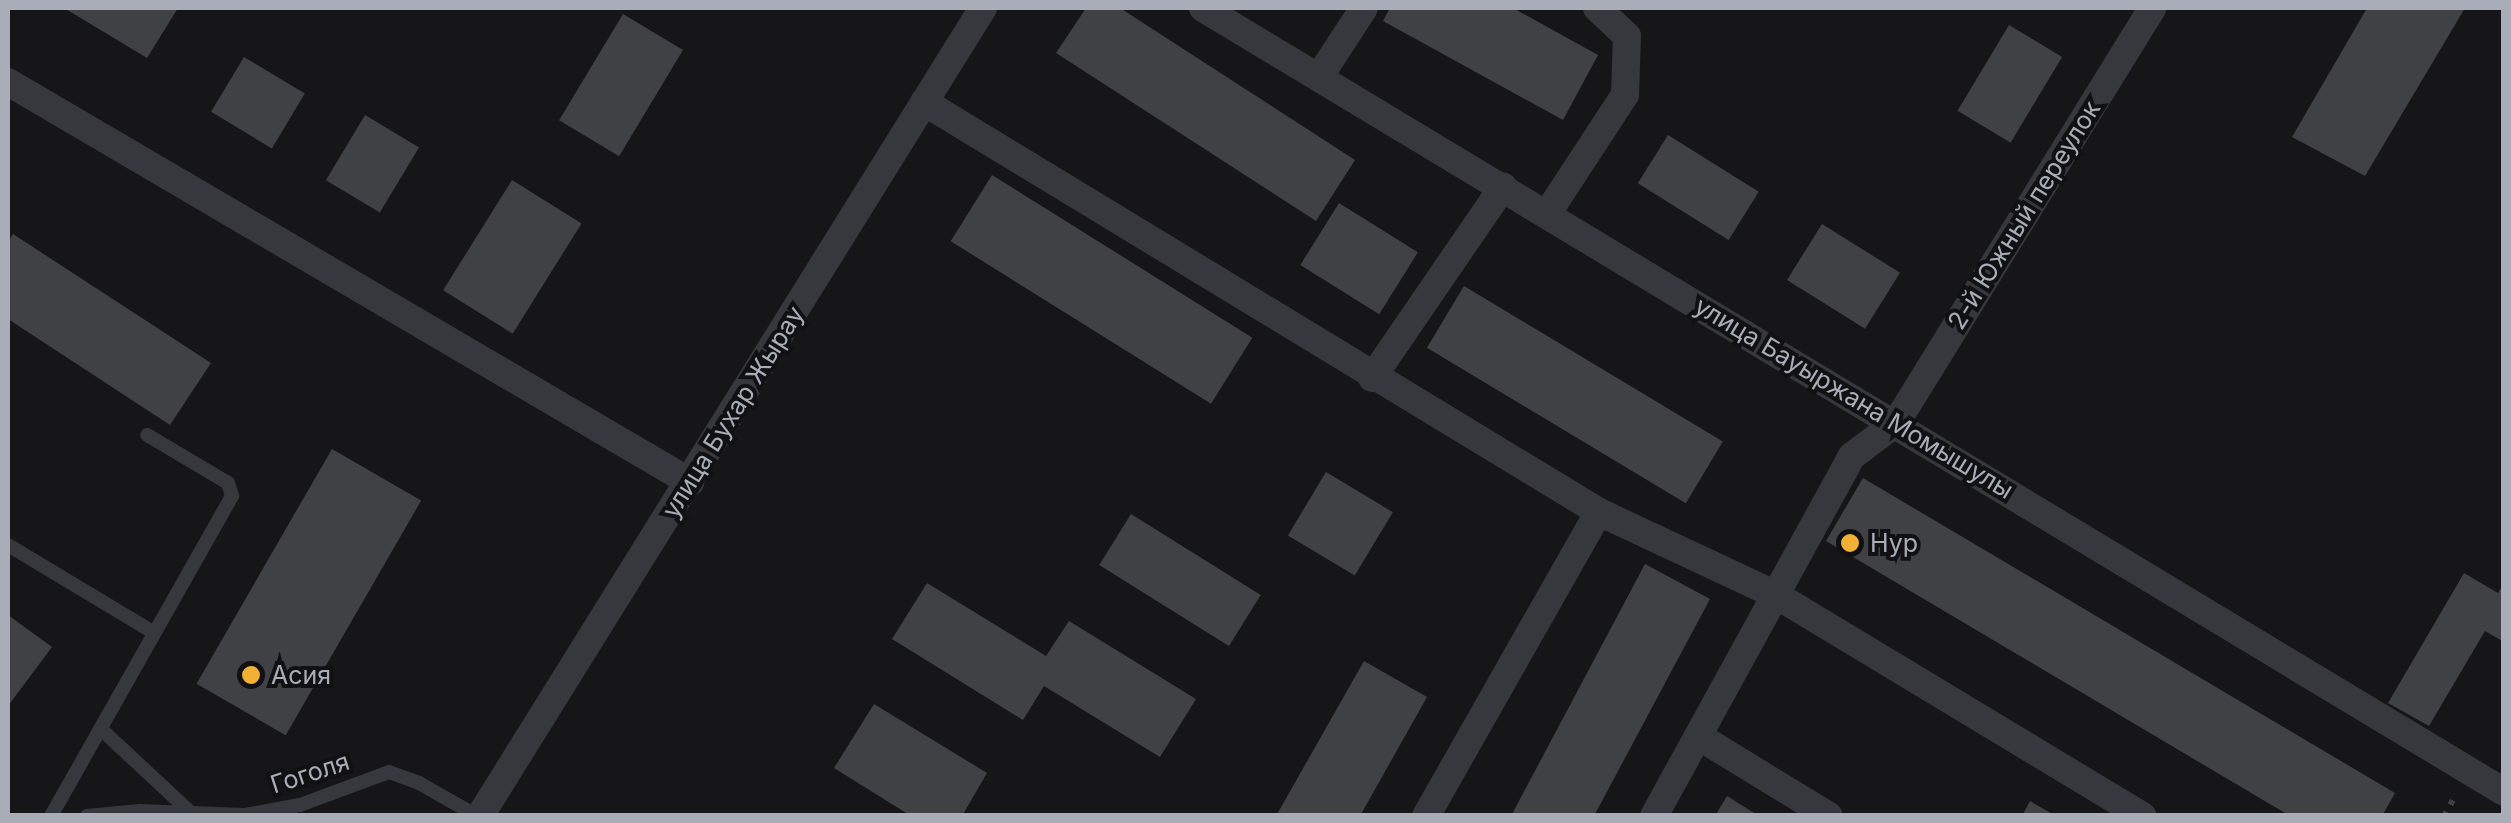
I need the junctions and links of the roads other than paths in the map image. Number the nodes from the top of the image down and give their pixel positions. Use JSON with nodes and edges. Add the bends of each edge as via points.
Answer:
{"nodes":[{"id":1,"x":983,"y":8,"type":"edge"},
{"id":2,"x":1203,"y":8,"type":"edge"},
{"id":3,"x":1364,"y":8,"type":"edge"},
{"id":4,"x":1597,"y":8,"type":"edge"},
{"id":5,"x":2152,"y":8,"type":"edge"},
{"id":6,"x":1319,"y":77,"type":"junction"},
{"id":7,"x":8,"y":84,"type":"edge"},
{"id":8,"x":924,"y":102,"type":"junction"},
{"id":9,"x":1503,"y":188,"type":"junction"},
{"id":10,"x":1547,"y":214,"type":"junction"},
{"id":11,"x":1372,"y":378,"type":"junction"},
{"id":12,"x":1896,"y":423,"type":"junction"},
{"id":13,"x":147,"y":435,"type":"dead end"},
{"id":14,"x":690,"y":482,"type":"junction"},
{"id":15,"x":1599,"y":512,"type":"junction"},
{"id":16,"x":8,"y":545,"type":"edge"},
{"id":17,"x":1776,"y":595,"type":"junction"},
{"id":18,"x":153,"y":632,"type":"junction"},
{"id":19,"x":101,"y":730,"type":"junction"},
{"id":20,"x":1698,"y":736,"type":"junction"},
{"id":21,"x":2504,"y":792,"type":"edge"},
{"id":22,"x":190,"y":812,"type":"junction"},
{"id":23,"x":51,"y":816,"type":"edge"},
{"id":24,"x":87,"y":816,"type":"edge"},
{"id":25,"x":478,"y":816,"type":"edge"},
{"id":26,"x":1426,"y":816,"type":"edge"},
{"id":27,"x":1654,"y":816,"type":"edge"},
{"id":28,"x":1829,"y":816,"type":"edge"},
{"id":29,"x":2143,"y":816,"type":"edge"}],
"edges":[{"from":1,"to":8,"type":"street","name":"улица Бухар Жырау"},
{"from":2,"to":6,"type":"street","name":"улица Бауыржана Момышулы"},
{"from":3,"to":6,"type":"street"},
{"from":4,"to":10,"type":"street","via":[[1627,36],[1625,95]]},
{"from":5,"to":12,"type":"street","name":"2-й Южный переулок"},
{"from":6,"to":9,"type":"street","name":"улица Бауыржана Момышулы"},
{"from":7,"to":14,"type":"street"},
{"from":8,"to":11,"type":"street"},
{"from":8,"to":14,"type":"street","name":"улица Бухар Жырау"},
{"from":9,"to":10,"type":"street","name":"улица Бауыржана Момышулы"},
{"from":9,"to":11,"type":"street"},
{"from":10,"to":12,"type":"street","name":"улица Бауыржана Момышулы"},
{"from":11,"to":15,"type":"street"},
{"from":12,"to":17,"type":"street","via":[[1852,456]]},
{"from":12,"to":21,"type":"street","name":"улица Бауыржана Момышулы"},
{"from":13,"to":18,"type":"lane","via":[[228,484],[232,496]]},
{"from":14,"to":25,"type":"street","name":"улица Бухар Жырау"},
{"from":15,"to":17,"type":"street"},
{"from":15,"to":26,"type":"street"},
{"from":16,"to":18,"type":"lane"},
{"from":17,"to":20,"type":"street"},
{"from":17,"to":29,"type":"street"},
{"from":18,"to":19,"type":"lane"},
{"from":19,"to":22,"type":"lane"},
{"from":19,"to":23,"type":"lane"},
{"from":20,"to":27,"type":"street"},
{"from":20,"to":28,"type":"street"},
{"from":22,"to":24,"type":"lane","name":"Гоголя"},
{"from":22,"to":25,"type":"lane","name":"Гоголя","via":[[246,815],[300,805],[389,772]]}]}
